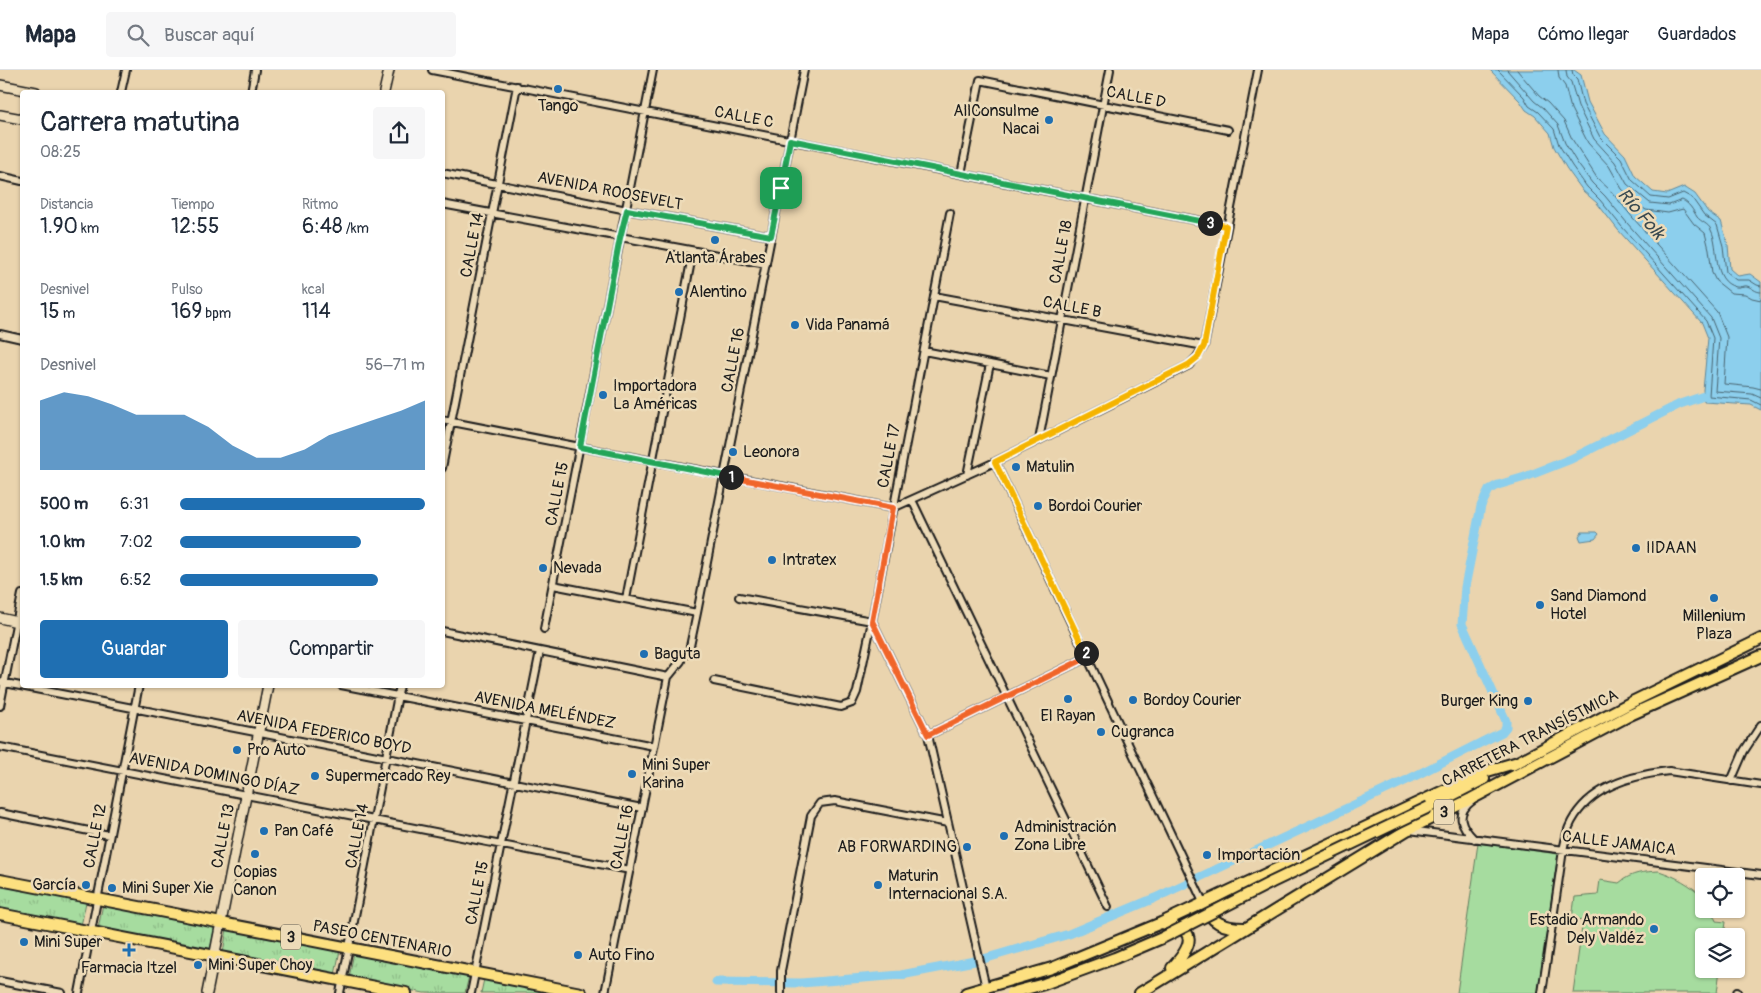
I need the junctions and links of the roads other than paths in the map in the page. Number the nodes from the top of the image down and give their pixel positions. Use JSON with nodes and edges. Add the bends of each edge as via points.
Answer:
{"nodes":[{"id":1,"x":126,"y":70,"type":"edge"},
{"id":2,"x":255,"y":70,"type":"edge"},
{"id":3,"x":389,"y":70,"type":"edge"},
{"id":4,"x":432,"y":70,"type":"edge"},
{"id":5,"x":654,"y":70,"type":"edge"},
{"id":6,"x":804,"y":70,"type":"edge"},
{"id":7,"x":1110,"y":70,"type":"edge"},
{"id":8,"x":1258,"y":70,"type":"edge"},
{"id":9,"x":0,"y":85,"type":"edge"},
{"id":10,"x":517,"y":86,"type":"junction"},
{"id":11,"x":26,"y":90,"type":"edge"},
{"id":12,"x":121,"y":90,"type":"edge"},
{"id":13,"x":251,"y":90,"type":"edge"},
{"id":14,"x":384,"y":90,"type":"edge"},
{"id":15,"x":1104,"y":105,"type":"junction"},
{"id":16,"x":646,"y":111,"type":"junction"},
{"id":17,"x":0,"y":115,"type":"edge"},
{"id":18,"x":20,"y":119,"type":"edge"},
{"id":19,"x":1228,"y":130,"type":"dead end"},
{"id":20,"x":790,"y":140,"type":"junction"},
{"id":21,"x":445,"y":174,"type":"edge"},
{"id":22,"x":961,"y":174,"type":"junction"},
{"id":23,"x":0,"y":176,"type":"edge"},
{"id":24,"x":20,"y":181,"type":"edge"},
{"id":25,"x":498,"y":185,"type":"junction"},
{"id":26,"x":1085,"y":198,"type":"junction"},
{"id":27,"x":445,"y":205,"type":"edge"},
{"id":28,"x":627,"y":210,"type":"junction"},
{"id":29,"x":950,"y":213,"type":"dead end"},
{"id":30,"x":492,"y":214,"type":"junction"},
{"id":31,"x":1226,"y":226,"type":"junction"},
{"id":32,"x":771,"y":236,"type":"junction"},
{"id":33,"x":620,"y":238,"type":"junction"},
{"id":34,"x":693,"y":251,"type":"junction"},
{"id":35,"x":766,"y":264,"type":"junction"},
{"id":36,"x":934,"y":296,"type":"junction"},
{"id":37,"x":1062,"y":320,"type":"junction"},
{"id":38,"x":0,"y":334,"type":"edge"},
{"id":39,"x":20,"y":339,"type":"edge"},
{"id":40,"x":1204,"y":346,"type":"junction"},
{"id":41,"x":924,"y":352,"type":"junction"},
{"id":42,"x":990,"y":364,"type":"junction"},
{"id":43,"x":1051,"y":376,"type":"junction"},
{"id":44,"x":445,"y":421,"type":"edge"},
{"id":45,"x":452,"y":422,"type":"junction"},
{"id":46,"x":1039,"y":440,"type":"junction"},
{"id":47,"x":580,"y":447,"type":"junction"},
{"id":48,"x":445,"y":454,"type":"edge"},
{"id":49,"x":652,"y":461,"type":"junction"},
{"id":50,"x":995,"y":462,"type":"junction"},
{"id":51,"x":724,"y":475,"type":"junction"},
{"id":52,"x":967,"y":475,"type":"junction"},
{"id":53,"x":912,"y":500,"type":"junction"},
{"id":54,"x":893,"y":508,"type":"junction"},
{"id":55,"x":553,"y":585,"type":"junction"},
{"id":56,"x":739,"y":596,"type":"dead end"},
{"id":57,"x":626,"y":599,"type":"junction"},
{"id":58,"x":697,"y":613,"type":"junction"},
{"id":59,"x":0,"y":618,"type":"edge"},
{"id":60,"x":872,"y":621,"type":"junction"},
{"id":61,"x":20,"y":622,"type":"edge"},
{"id":62,"x":544,"y":629,"type":"dead end"},
{"id":63,"x":445,"y":632,"type":"edge"},
{"id":64,"x":1761,"y":639,"type":"edge"},
{"id":65,"x":540,"y":651,"type":"junction"},
{"id":66,"x":687,"y":654,"type":"dead end"},
{"id":67,"x":1761,"y":656,"type":"edge"},
{"id":68,"x":1088,"y":657,"type":"junction"},
{"id":69,"x":681,"y":661,"type":"dead end"},
{"id":70,"x":668,"y":677,"type":"junction"},
{"id":71,"x":714,"y":681,"type":"dead end"},
{"id":72,"x":2,"y":682,"type":"edge"},
{"id":73,"x":20,"y":686,"type":"edge"},
{"id":74,"x":32,"y":688,"type":"edge"},
{"id":75,"x":137,"y":688,"type":"edge"},
{"id":76,"x":267,"y":688,"type":"edge"},
{"id":77,"x":357,"y":688,"type":"edge"},
{"id":78,"x":399,"y":688,"type":"edge"},
{"id":79,"x":398,"y":696,"type":"junction"},
{"id":80,"x":1007,"y":697,"type":"junction"},
{"id":81,"x":0,"y":706,"type":"edge"},
{"id":82,"x":134,"y":708,"type":"junction"},
{"id":83,"x":527,"y":721,"type":"junction"},
{"id":84,"x":1761,"y":725,"type":"edge"},
{"id":85,"x":259,"y":733,"type":"junction"},
{"id":86,"x":928,"y":735,"type":"junction"},
{"id":87,"x":654,"y":746,"type":"junction"},
{"id":88,"x":0,"y":747,"type":"edge"},
{"id":89,"x":386,"y":758,"type":"junction"},
{"id":90,"x":1518,"y":762,"type":"junction"},
{"id":91,"x":122,"y":770,"type":"junction"},
{"id":92,"x":1731,"y":780,"type":"junction"},
{"id":93,"x":513,"y":783,"type":"junction"},
{"id":94,"x":1761,"y":785,"type":"edge"},
{"id":95,"x":1484,"y":792,"type":"junction"},
{"id":96,"x":246,"y":795,"type":"junction"},
{"id":97,"x":642,"y":808,"type":"junction"},
{"id":98,"x":0,"y":813,"type":"edge"},
{"id":99,"x":374,"y":820,"type":"junction"},
{"id":100,"x":948,"y":822,"type":"junction"},
{"id":101,"x":1407,"y":830,"type":"junction"},
{"id":102,"x":109,"y":835,"type":"junction"},
{"id":103,"x":1474,"y":839,"type":"junction"},
{"id":104,"x":500,"y":845,"type":"junction"},
{"id":105,"x":1563,"y":850,"type":"junction"},
{"id":106,"x":630,"y":870,"type":"junction"},
{"id":107,"x":1761,"y":875,"type":"edge"},
{"id":108,"x":0,"y":880,"type":"edge"},
{"id":109,"x":97,"y":899,"type":"junction"},
{"id":110,"x":1203,"y":902,"type":"junction"},
{"id":111,"x":1108,"y":907,"type":"dead end"},
{"id":112,"x":0,"y":914,"type":"edge"},
{"id":113,"x":221,"y":923,"type":"junction"},
{"id":114,"x":1161,"y":923,"type":"junction"},
{"id":115,"x":1245,"y":928,"type":"junction"},
{"id":116,"x":91,"y":932,"type":"junction"},
{"id":117,"x":349,"y":948,"type":"junction"},
{"id":118,"x":215,"y":956,"type":"junction"},
{"id":119,"x":475,"y":972,"type":"junction"},
{"id":120,"x":1163,"y":978,"type":"junction"},
{"id":121,"x":0,"y":981,"type":"edge"},
{"id":122,"x":343,"y":981,"type":"junction"},
{"id":123,"x":986,"y":988,"type":"junction"},
{"id":124,"x":62,"y":993,"type":"edge"},
{"id":125,"x":79,"y":993,"type":"edge"},
{"id":126,"x":207,"y":993,"type":"edge"},
{"id":127,"x":340,"y":993,"type":"edge"},
{"id":128,"x":406,"y":993,"type":"edge"},
{"id":129,"x":471,"y":993,"type":"edge"},
{"id":130,"x":581,"y":993,"type":"edge"},
{"id":131,"x":605,"y":993,"type":"edge"},
{"id":132,"x":781,"y":993,"type":"edge"},
{"id":133,"x":966,"y":993,"type":"edge"},
{"id":134,"x":1011,"y":993,"type":"edge"},
{"id":135,"x":1140,"y":993,"type":"edge"},
{"id":136,"x":1542,"y":993,"type":"edge"}],
"edges":[{"from":1,"to":12,"type":"street"},
{"from":2,"to":13,"type":"street"},
{"from":3,"to":14,"type":"main road"},
{"from":4,"to":10,"type":"street","name":"CALLE C"},
{"from":5,"to":16,"type":"street","name":"CALLE 15"},
{"from":6,"to":20,"type":"street","name":"CALLE 16"},
{"from":7,"to":15,"type":"street","name":"CALLE 18"},
{"from":8,"to":31,"type":"street"},
{"from":9,"to":11,"type":"main road"},
{"from":10,"to":16,"type":"street","name":"CALLE C"},
{"from":10,"to":25,"type":"street","name":"CALLE 14"},
{"from":15,"to":19,"type":"street","name":"CALLE D"},
{"from":15,"to":22,"type":"street","name":"CALLE D","via":[[980,80]]},
{"from":15,"to":26,"type":"street","name":"CALLE 18"},
{"from":16,"to":20,"type":"street","name":"CALLE C"},
{"from":16,"to":28,"type":"street","name":"CALLE 15"},
{"from":17,"to":18,"type":"main road"},
{"from":20,"to":22,"type":"street","name":"CALLE C"},
{"from":20,"to":32,"type":"street","name":"CALLE 16"},
{"from":21,"to":25,"type":"street","name":"AVENIDA ROOSEVELT"},
{"from":22,"to":26,"type":"street","name":"CALLE C"},
{"from":23,"to":24,"type":"street"},
{"from":25,"to":28,"type":"street","name":"AVENIDA ROOSEVELT"},
{"from":25,"to":30,"type":"street","name":"CALLE 14"},
{"from":26,"to":31,"type":"street","name":"CALLE C"},
{"from":26,"to":37,"type":"street","name":"CALLE 18"},
{"from":27,"to":30,"type":"street"},
{"from":28,"to":32,"type":"street","name":"AVENIDA ROOSEVELT"},
{"from":28,"to":33,"type":"street","name":"CALLE 15"},
{"from":29,"to":36,"type":"street","name":"CALLE 17"},
{"from":30,"to":33,"type":"street"},
{"from":30,"to":45,"type":"street","name":"CALLE 14"},
{"from":31,"to":40,"type":"street"},
{"from":32,"to":35,"type":"street","name":"CALLE 16"},
{"from":33,"to":34,"type":"street"},
{"from":33,"to":47,"type":"street","name":"CALLE 15"},
{"from":34,"to":35,"type":"street"},
{"from":34,"to":49,"type":"street"},
{"from":35,"to":51,"type":"street","name":"CALLE 16"},
{"from":36,"to":37,"type":"street","name":"CALLE B"},
{"from":36,"to":41,"type":"street","name":"CALLE 17"},
{"from":37,"to":40,"type":"street","name":"CALLE B"},
{"from":37,"to":43,"type":"street","name":"CALLE 18"},
{"from":38,"to":39,"type":"street"},
{"from":40,"to":46,"type":"street","via":[[1188,365]]},
{"from":41,"to":42,"type":"street"},
{"from":41,"to":54,"type":"street","name":"CALLE 17"},
{"from":42,"to":43,"type":"street"},
{"from":42,"to":52,"type":"street"},
{"from":43,"to":46,"type":"street","name":"CALLE 18"},
{"from":44,"to":45,"type":"street"},
{"from":45,"to":47,"type":"street"},
{"from":45,"to":48,"type":"street","name":"CALLE 14"},
{"from":46,"to":50,"type":"street"},
{"from":47,"to":49,"type":"street"},
{"from":47,"to":55,"type":"street","name":"CALLE 15"},
{"from":49,"to":51,"type":"street"},
{"from":49,"to":57,"type":"street"},
{"from":50,"to":52,"type":"street"},
{"from":50,"to":68,"type":"street"},
{"from":51,"to":54,"type":"street"},
{"from":51,"to":58,"type":"street","name":"CALLE 16"},
{"from":52,"to":53,"type":"street"},
{"from":53,"to":54,"type":"street"},
{"from":53,"to":80,"type":"street"},
{"from":54,"to":60,"type":"street","name":"CALLE 17"},
{"from":55,"to":57,"type":"street"},
{"from":55,"to":62,"type":"street","name":"CALLE 15"},
{"from":56,"to":60,"type":"street"},
{"from":57,"to":58,"type":"street"},
{"from":58,"to":66,"type":"street","name":"CALLE 16"},
{"from":59,"to":61,"type":"main road"},
{"from":60,"to":71,"type":"street","name":"CALLE 17","via":[[852,704],[842,707]]},
{"from":60,"to":86,"type":"street"},
{"from":61,"to":72,"type":"street"},
{"from":63,"to":65,"type":"street"},
{"from":64,"to":90,"type":"main road","name":"CARRETERA TRANSÍSTMICA","number":"3"},
{"from":65,"to":70,"type":"street"},
{"from":65,"to":83,"type":"street","name":"CALLE 15"},
{"from":67,"to":95,"type":"main road","name":"CARRETERA TRANSÍSTMICA","number":"3","via":[[1630,715]]},
{"from":68,"to":80,"type":"street"},
{"from":68,"to":110,"type":"street"},
{"from":69,"to":70,"type":"street","name":"CALLE 16"},
{"from":70,"to":87,"type":"street","name":"CALLE 16"},
{"from":72,"to":73,"type":"street","name":"AVENIDA FEDERICO BOYD"},
{"from":72,"to":81,"type":"street"},
{"from":74,"to":82,"type":"street","name":"AVENIDA FEDERICO BOYD"},
{"from":75,"to":82,"type":"street","name":"CALLE 12"},
{"from":76,"to":85,"type":"main road","name":"CALLE 13"},
{"from":77,"to":79,"type":"street","name":"AVENIDA MELÉNDEZ"},
{"from":78,"to":79,"type":"street","name":"CALLE 14"},
{"from":79,"to":83,"type":"street","name":"AVENIDA MELÉNDEZ"},
{"from":79,"to":89,"type":"street","name":"CALLE 14"},
{"from":80,"to":86,"type":"street"},
{"from":80,"to":111,"type":"street"},
{"from":82,"to":85,"type":"street","name":"AVENIDA FEDERICO BOYD"},
{"from":82,"to":91,"type":"street","name":"CALLE 12"},
{"from":83,"to":87,"type":"street","name":"AVENIDA MELÉNDEZ"},
{"from":83,"to":93,"type":"street","name":"CALLE 15"},
{"from":84,"to":92,"type":"street"},
{"from":85,"to":89,"type":"street","name":"AVENIDA FEDERICO BOYD"},
{"from":85,"to":96,"type":"main road","name":"CALLE 13"},
{"from":86,"to":100,"type":"street"},
{"from":87,"to":97,"type":"street","name":"CALLE 16"},
{"from":88,"to":91,"type":"street","name":"AVENIDA DOMINGO DÍAZ"},
{"from":89,"to":93,"type":"street","name":"AVENIDA FEDERICO BOYD"},
{"from":89,"to":99,"type":"street","name":"CALLE 14"},
{"from":90,"to":110,"type":"main road","via":[[1484,772]]},
{"from":90,"to":134,"type":"main road","name":"CARRETERA TRANSÍSTMICA","number":"3","bridge":true,"via":[[1162,938],[1044,984]]},
{"from":91,"to":96,"type":"street","name":"AVENIDA DOMINGO DÍAZ"},
{"from":91,"to":102,"type":"street","name":"CALLE 12"},
{"from":92,"to":94,"type":"street"},
{"from":92,"to":105,"type":"street","via":[[1669,771],[1619,782],[1597,794],[1582,808],[1569,828]]},
{"from":93,"to":97,"type":"street","name":"AVENIDA FEDERICO BOYD"},
{"from":93,"to":104,"type":"street","name":"CALLE 15"},
{"from":95,"to":101,"type":"main road","name":"CARRETERA TRANSÍSTMICA","number":"3"},
{"from":95,"to":103,"type":"street","via":[[1469,803],[1461,820],[1463,828]]},
{"from":96,"to":99,"type":"street","name":"AVENIDA DOMINGO DÍAZ"},
{"from":96,"to":113,"type":"main road","name":"CALLE 13"},
{"from":97,"to":106,"type":"street","name":"CALLE 16"},
{"from":98,"to":102,"type":"street"},
{"from":99,"to":104,"type":"street","name":"AVENIDA DOMINGO DÍAZ"},
{"from":99,"to":117,"type":"street","name":"CALLE 14"},
{"from":100,"to":123,"type":"street"},
{"from":100,"to":132,"type":"street","via":[[835,801],[820,803],[811,816],[781,971]]},
{"from":101,"to":103,"type":"street","name":"CALLE JAMAICA"},
{"from":101,"to":115,"type":"main road","name":"CARRETERA TRANSÍSTMICA","number":"3"},
{"from":102,"to":109,"type":"street","name":"CALLE 12"},
{"from":103,"to":105,"type":"street","name":"CALLE JAMAICA"},
{"from":104,"to":106,"type":"street","name":"AVENIDA DOMINGO DÍAZ"},
{"from":104,"to":119,"type":"street","name":"CALLE 15"},
{"from":105,"to":107,"type":"street","name":"CALLE JAMAICA"},
{"from":105,"to":136,"type":"street"},
{"from":106,"to":131,"type":"street","name":"CALLE 16"},
{"from":108,"to":109,"type":"main road","name":"PASEO CENTENARIO","number":"3"},
{"from":109,"to":113,"type":"main road","name":"PASEO CENTENARIO","number":"3"},
{"from":109,"to":116,"type":"street","name":"CALLE 12"},
{"from":110,"to":114,"type":"main road"},
{"from":110,"to":115,"type":"main road","via":[[1209,915],[1221,926]]},
{"from":112,"to":116,"type":"main road","number":"3"},
{"from":113,"to":117,"type":"main road","name":"PASEO CENTENARIO","number":"3"},
{"from":113,"to":118,"type":"main road","name":"CALLE 13"},
{"from":114,"to":120,"type":"main road","via":[[1182,928],[1189,938],[1182,958]]},
{"from":114,"to":123,"type":"main road","via":[[1052,968]]},
{"from":115,"to":120,"type":"main road","name":"CARRETERA TRANSÍSTMICA","number":"3"},
{"from":116,"to":118,"type":"main road","number":"3"},
{"from":116,"to":125,"type":"street","name":"CALLE 12"},
{"from":117,"to":119,"type":"main road","name":"PASEO CENTENARIO","number":"3"},
{"from":117,"to":122,"type":"street","name":"CALLE 14"},
{"from":118,"to":122,"type":"main road","number":"3"},
{"from":118,"to":126,"type":"main road","name":"CALLE 13"},
{"from":119,"to":129,"type":"street","name":"CALLE 15"},
{"from":119,"to":130,"type":"main road","name":"PASEO CENTENARIO","number":"3"},
{"from":120,"to":135,"type":"main road","name":"CARRETERA TRANSÍSTMICA","number":"3"},
{"from":121,"to":124,"type":"street"},
{"from":122,"to":127,"type":"street","name":"CALLE 14"},
{"from":122,"to":128,"type":"main road","number":"3"},
{"from":123,"to":133,"type":"main road"}]}
